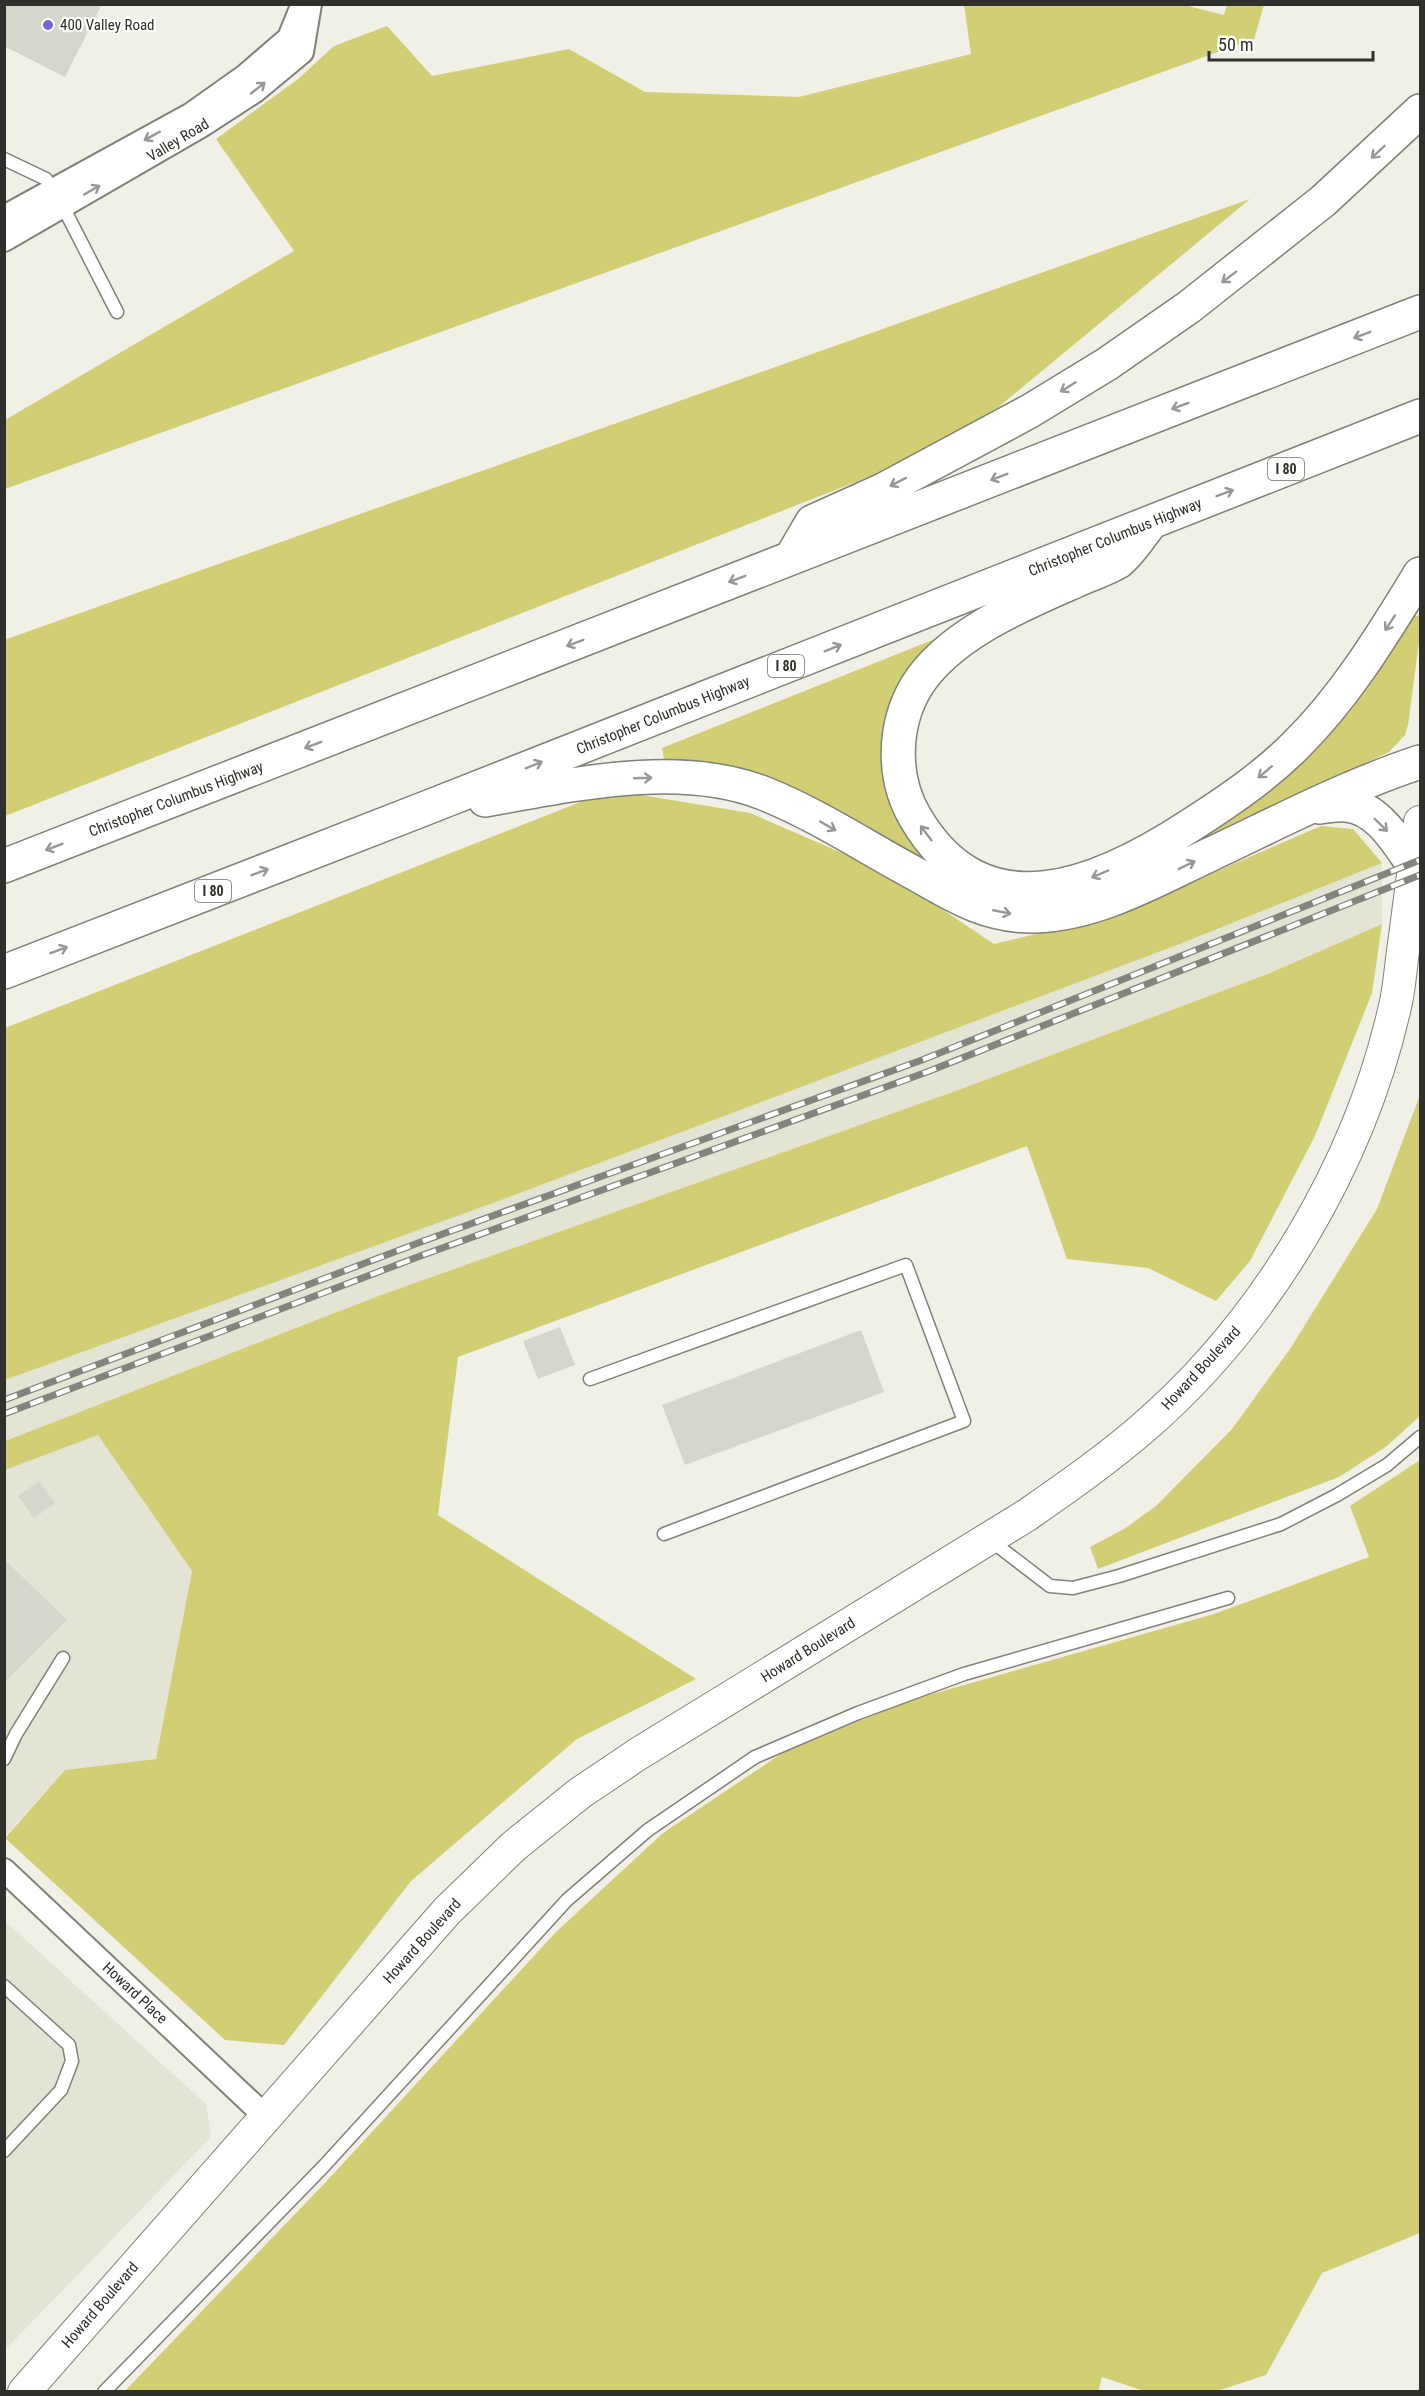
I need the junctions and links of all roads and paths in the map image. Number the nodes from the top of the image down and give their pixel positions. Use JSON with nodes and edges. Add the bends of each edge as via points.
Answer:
{"nodes":[{"id":1,"x":303,"y":4,"type":"edge"},
{"id":2,"x":310,"y":4,"type":"edge"},
{"id":3,"x":1416,"y":120,"type":"edge"},
{"id":4,"x":4,"y":159,"type":"edge"},
{"id":5,"x":59,"y":199,"type":"junction"},
{"id":6,"x":4,"y":217,"type":"edge"},
{"id":7,"x":4,"y":240,"type":"edge"},
{"id":8,"x":117,"y":312,"type":"dead end"},
{"id":9,"x":1418,"y":313,"type":"edge"},
{"id":10,"x":1420,"y":417,"type":"edge"},
{"id":11,"x":1151,"y":522,"type":"junction"},
{"id":12,"x":791,"y":558,"type":"junction"},
{"id":13,"x":1420,"y":574,"type":"edge"},
{"id":14,"x":1420,"y":762,"type":"edge"},
{"id":15,"x":1308,"y":807,"type":"junction"},
{"id":16,"x":421,"y":810,"type":"junction"},
{"id":17,"x":1420,"y":822,"type":"edge"},
{"id":18,"x":4,"y":866,"type":"edge"},
{"id":19,"x":1415,"y":867,"type":"junction"},
{"id":20,"x":4,"y":972,"type":"edge"},
{"id":21,"x":590,"y":1379,"type":"dead end"},
{"id":22,"x":1420,"y":1437,"type":"edge"},
{"id":23,"x":664,"y":1534,"type":"dead end"},
{"id":24,"x":987,"y":1538,"type":"junction"},
{"id":25,"x":1228,"y":1598,"type":"dead end"},
{"id":26,"x":63,"y":1658,"type":"dead end"},
{"id":27,"x":4,"y":1759,"type":"edge"},
{"id":28,"x":7,"y":1876,"type":"edge"},
{"id":29,"x":4,"y":1986,"type":"edge"},
{"id":30,"x":265,"y":2116,"type":"junction"},
{"id":31,"x":4,"y":2151,"type":"edge"},
{"id":32,"x":24,"y":2391,"type":"edge"},
{"id":33,"x":104,"y":2391,"type":"edge"}],
"edges":[{"from":1,"to":5,"type":"street","name":"Valley Road","one_way":true,"via":[[289,38],[245,76]]},
{"from":5,"to":2,"type":"street","name":"Valley Road","one_way":true,"via":[[201,126],[255,91],[302,52]]},
{"from":3,"to":12,"type":"highway","one_way":true,"via":[[1323,201],[1190,307],[1030,411],[883,490],[812,522]]},
{"from":4,"to":5,"type":"lane","via":[[46,179]]},
{"from":5,"to":6,"type":"street","name":"Valley Road"},
{"from":5,"to":7,"type":"street","name":"Valley Road"},
{"from":5,"to":8,"type":"lane"},
{"from":9,"to":12,"type":"highway","name":"Christopher Columbus Highway","one_way":true},
{"from":11,"to":10,"type":"highway","name":"Christopher Columbus Highway","number":"I 80","one_way":true},
{"from":13,"to":11,"type":"highway","one_way":true,"via":[[1347,687],[1296,746],[1237,795],[1156,848],[1080,882],[1022,889],[979,878],[941,851],[911,810],[902,789],[897,756],[905,708],[928,668],[950,648],[1000,617],[1119,561]]},
{"from":16,"to":11,"type":"highway","name":"Christopher Columbus Highway","number":"I 80","one_way":true},
{"from":12,"to":18,"type":"highway","name":"Christopher Columbus Highway","one_way":true},
{"from":14,"to":15,"type":"highway"},
{"from":16,"to":15,"type":"highway","one_way":true,"via":[[628,778],[715,781],[760,792],[801,810],[971,905],[1004,914],[1033,916],[1061,914],[1114,899]]},
{"from":15,"to":19,"type":"highway","one_way":true,"via":[[1347,805],[1361,809],[1382,824]]},
{"from":20,"to":16,"type":"highway","name":"Christopher Columbus Highway","number":"I 80","one_way":true},
{"from":17,"to":19,"type":"main road","name":"Howard Boulevard"},
{"from":19,"to":24,"type":"main road","name":"Howard Boulevard","via":[[1396,1002],[1372,1084],[1350,1141],[1308,1227],[1243,1323],[1143,1428],[1079,1479]]},
{"from":21,"to":23,"type":"lane","via":[[906,1265],[964,1421]]},
{"from":22,"to":24,"type":"lane","via":[[1387,1465],[1281,1524],[1073,1588],[1050,1586]]},
{"from":24,"to":30,"type":"main road","name":"Howard Boulevard","via":[[638,1754],[522,1839],[447,1911]]},
{"from":25,"to":33,"type":"lane","via":[[964,1674],[858,1713],[755,1756],[648,1830],[567,1900],[323,2167]]},
{"from":26,"to":27,"type":"lane"},
{"from":28,"to":30,"type":"street","name":"Howard Place"},
{"from":29,"to":31,"type":"lane","via":[[69,2045],[72,2061],[62,2090]]},
{"from":30,"to":32,"type":"main road","name":"Howard Boulevard"}]}
